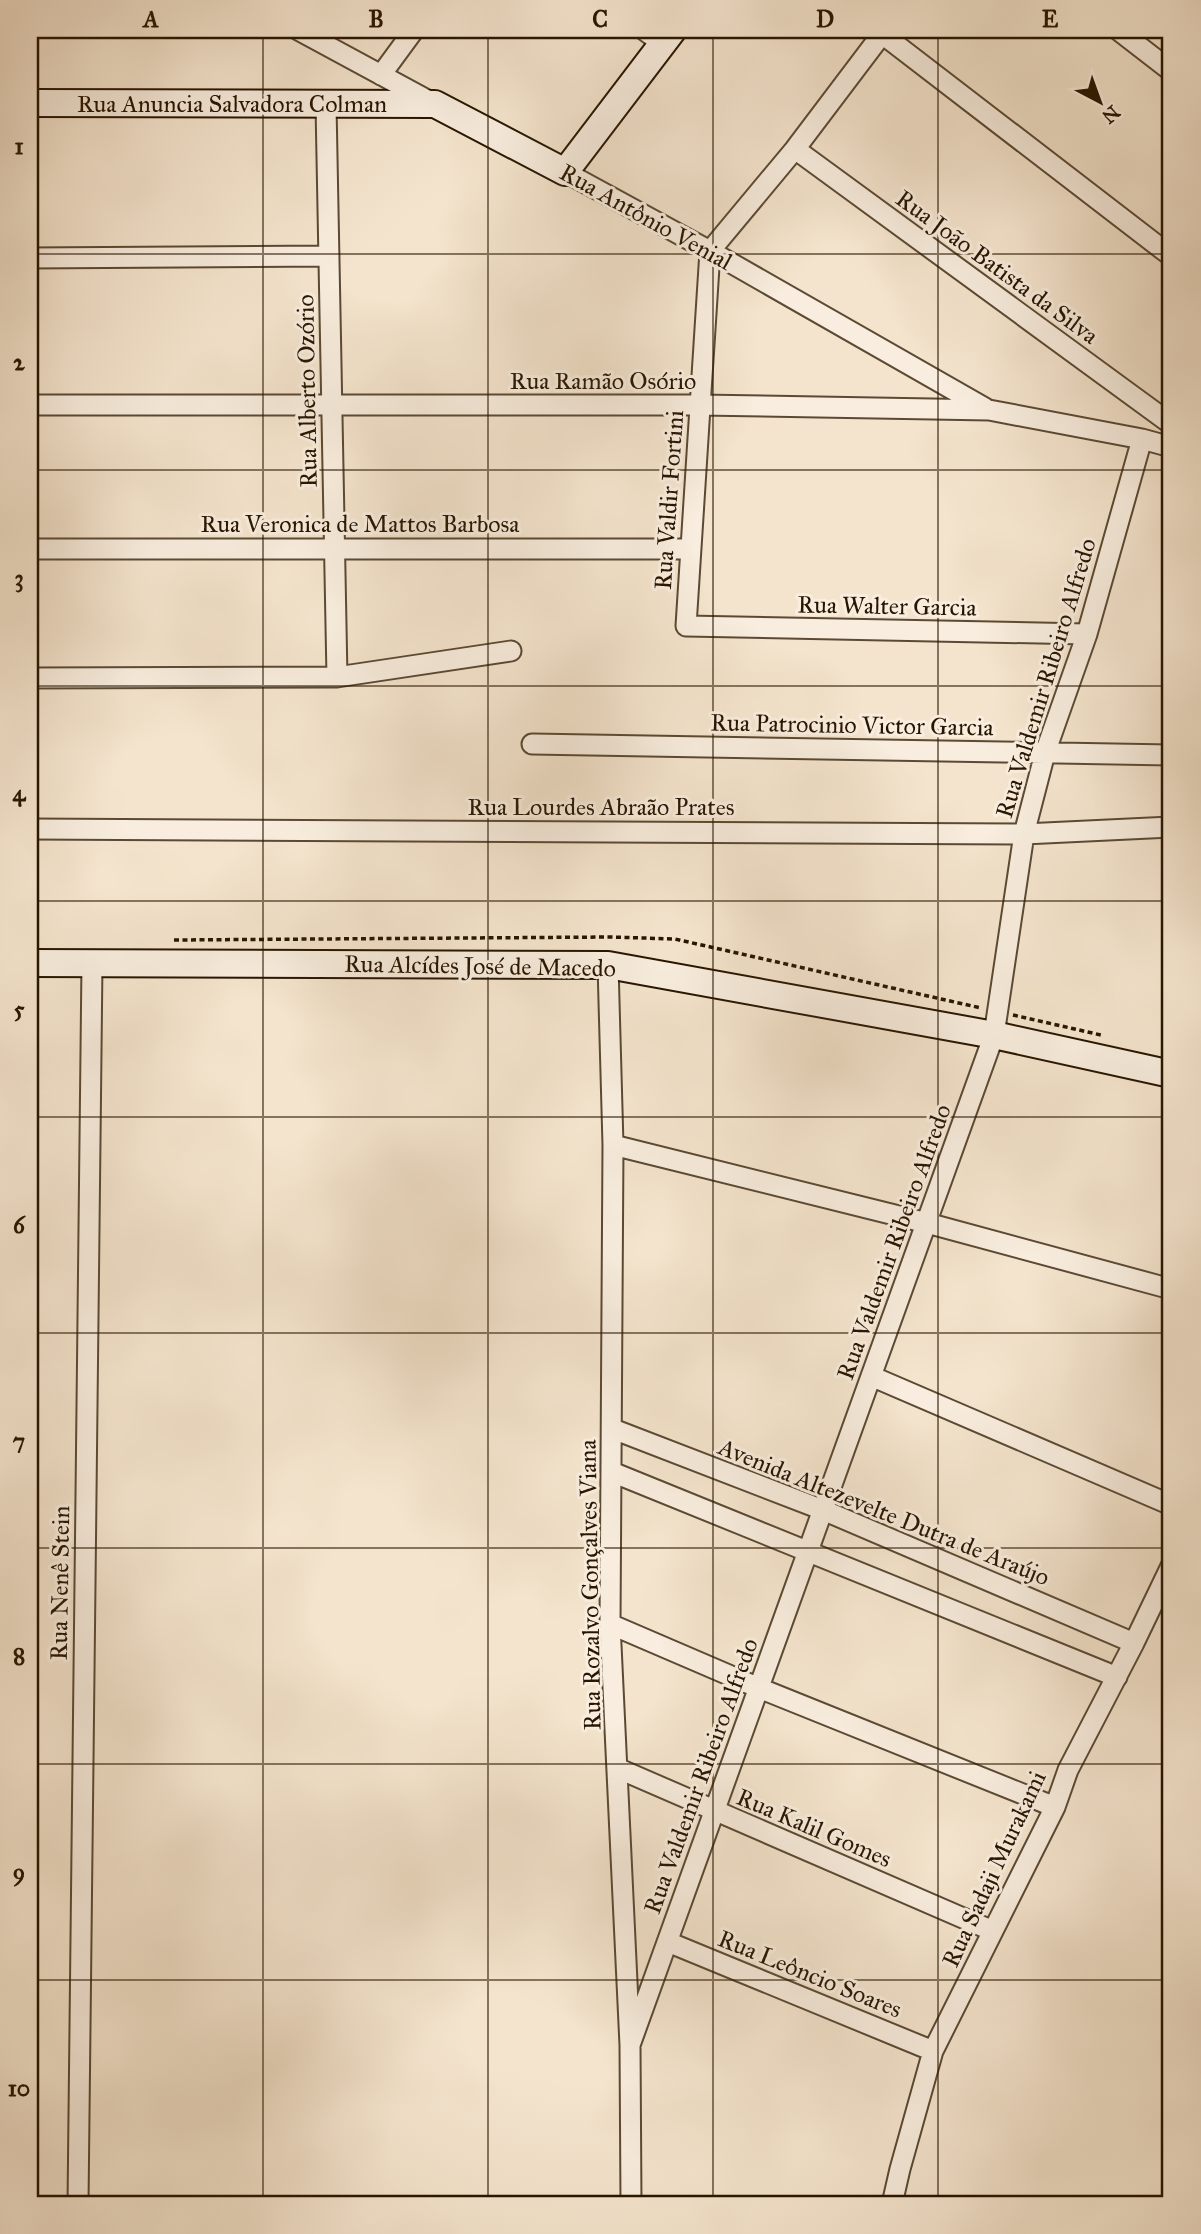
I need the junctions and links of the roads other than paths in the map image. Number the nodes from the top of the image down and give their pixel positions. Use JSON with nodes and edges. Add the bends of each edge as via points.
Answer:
{"nodes":[{"id":1,"x":298,"y":30,"type":"edge"},
{"id":2,"x":414,"y":30,"type":"edge"},
{"id":3,"x":1118,"y":30,"type":"edge"},
{"id":4,"x":881,"y":31,"type":"edge"},
{"id":5,"x":660,"y":34,"type":"edge"},
{"id":6,"x":1171,"y":71,"type":"edge"},
{"id":7,"x":381,"y":75,"type":"junction"},
{"id":8,"x":30,"y":103,"type":"edge"},
{"id":9,"x":435,"y":104,"type":"junction"},
{"id":10,"x":326,"y":105,"type":"junction"},
{"id":11,"x":794,"y":149,"type":"junction"},
{"id":12,"x":565,"y":172,"type":"junction"},
{"id":13,"x":710,"y":251,"type":"junction"},
{"id":14,"x":329,"y":256,"type":"junction"},
{"id":15,"x":1171,"y":256,"type":"edge"},
{"id":16,"x":30,"y":258,"type":"edge"},
{"id":17,"x":332,"y":404,"type":"junction"},
{"id":18,"x":30,"y":405,"type":"edge"},
{"id":19,"x":700,"y":405,"type":"junction"},
{"id":20,"x":989,"y":410,"type":"junction"},
{"id":21,"x":1171,"y":424,"type":"edge"},
{"id":22,"x":1142,"y":439,"type":"junction"},
{"id":23,"x":1171,"y":447,"type":"edge"},
{"id":24,"x":30,"y":549,"type":"edge"},
{"id":25,"x":334,"y":549,"type":"junction"},
{"id":26,"x":691,"y":549,"type":"junction"},
{"id":27,"x":686,"y":626,"type":"joint"},
{"id":28,"x":1087,"y":634,"type":"junction"},
{"id":29,"x":512,"y":651,"type":"dead end"},
{"id":30,"x":337,"y":677,"type":"junction"},
{"id":31,"x":30,"y":678,"type":"edge"},
{"id":32,"x":532,"y":744,"type":"dead end"},
{"id":33,"x":1045,"y":753,"type":"junction"},
{"id":34,"x":1171,"y":755,"type":"edge"},
{"id":35,"x":1171,"y":827,"type":"edge"},
{"id":36,"x":30,"y":829,"type":"edge"},
{"id":37,"x":1024,"y":834,"type":"junction"},
{"id":38,"x":30,"y":963,"type":"edge"},
{"id":39,"x":92,"y":963,"type":"junction"},
{"id":40,"x":608,"y":965,"type":"junction"},
{"id":41,"x":994,"y":1035,"type":"junction"},
{"id":42,"x":1171,"y":1074,"type":"edge"},
{"id":43,"x":613,"y":1145,"type":"junction"},
{"id":44,"x":927,"y":1223,"type":"junction"},
{"id":45,"x":1171,"y":1289,"type":"edge"},
{"id":46,"x":871,"y":1376,"type":"junction"},
{"id":47,"x":613,"y":1429,"type":"junction"},
{"id":48,"x":612,"y":1472,"type":"junction"},
{"id":49,"x":1171,"y":1505,"type":"edge"},
{"id":50,"x":823,"y":1510,"type":"junction"},
{"id":51,"x":808,"y":1551,"type":"junction"},
{"id":52,"x":1171,"y":1566,"type":"edge"},
{"id":53,"x":610,"y":1623,"type":"junction"},
{"id":54,"x":1134,"y":1643,"type":"junction"},
{"id":55,"x":1117,"y":1677,"type":"junction"},
{"id":56,"x":759,"y":1688,"type":"junction"},
{"id":57,"x":617,"y":1768,"type":"junction"},
{"id":58,"x":1055,"y":1808,"type":"junction"},
{"id":59,"x":714,"y":1812,"type":"junction"},
{"id":60,"x":993,"y":1931,"type":"junction"},
{"id":61,"x":668,"y":1942,"type":"junction"},
{"id":62,"x":630,"y":2046,"type":"junction"},
{"id":63,"x":933,"y":2051,"type":"junction"},
{"id":64,"x":78,"y":2204,"type":"edge"},
{"id":65,"x":631,"y":2204,"type":"edge"},
{"id":66,"x":892,"y":2204,"type":"edge"}],
"edges":[{"from":1,"to":7,"type":"street","name":"Rua Antônio Venial"},
{"from":2,"to":7,"type":"street"},
{"from":3,"to":6,"type":"street"},
{"from":4,"to":11,"type":"street"},
{"from":4,"to":15,"type":"street"},
{"from":5,"to":12,"type":"street"},
{"from":7,"to":9,"type":"street","name":"Rua Antônio Venial"},
{"from":8,"to":10,"type":"street","name":"Rua Anuncia Salvadora Colman"},
{"from":9,"to":10,"type":"street","name":"Rua Anuncia Salvadora Colman"},
{"from":9,"to":12,"type":"street","name":"Rua Antônio Venial"},
{"from":10,"to":14,"type":"street","name":"Rua Alberto Ozório"},
{"from":11,"to":13,"type":"street"},
{"from":11,"to":21,"type":"street","name":"Rua João Batista da Silva"},
{"from":12,"to":13,"type":"street","name":"Rua Antônio Venial"},
{"from":13,"to":19,"type":"street","name":"Rua Valdir Fortini"},
{"from":13,"to":20,"type":"street","name":"Rua Antônio Venial"},
{"from":14,"to":16,"type":"street"},
{"from":14,"to":17,"type":"street","name":"Rua Alberto Ozório"},
{"from":17,"to":18,"type":"street","name":"Rua Ramão Osório"},
{"from":17,"to":19,"type":"street","name":"Rua Ramão Osório"},
{"from":17,"to":25,"type":"street","name":"Rua Alberto Ozório"},
{"from":19,"to":20,"type":"street","name":"Rua Ramão Osório"},
{"from":19,"to":26,"type":"street","name":"Rua Valdir Fortini"},
{"from":20,"to":22,"type":"street","name":"Rua Ramão Osório"},
{"from":22,"to":23,"type":"street","name":"Rua Ramão Osório"},
{"from":22,"to":28,"type":"street","name":"Rua Valdemir Ribeiro Alfredo"},
{"from":24,"to":25,"type":"street","name":"Rua Veronica de Mattos Barbosa"},
{"from":25,"to":26,"type":"street","name":"Rua Veronica de Mattos Barbosa"},
{"from":25,"to":30,"type":"street","name":"Rua Alberto Ozório"},
{"from":26,"to":27,"type":"street","name":"Rua Valdir Fortini"},
{"from":27,"to":28,"type":"street","name":"Rua Walter Garcia"},
{"from":28,"to":33,"type":"street","name":"Rua Valdemir Ribeiro Alfredo"},
{"from":29,"to":30,"type":"street"},
{"from":30,"to":31,"type":"street"},
{"from":32,"to":33,"type":"street","name":"Rua Patrocinio Victor Garcia"},
{"from":33,"to":34,"type":"street","name":"Rua Patrocinio Victor Garcia"},
{"from":33,"to":37,"type":"street","name":"Rua Valdemir Ribeiro Alfredo"},
{"from":35,"to":37,"type":"street","name":"Rua Lourdes Abraão Prates"},
{"from":36,"to":37,"type":"street","name":"Rua Lourdes Abraão Prates"},
{"from":37,"to":41,"type":"street","name":"Rua Valdemir Ribeiro Alfredo"},
{"from":38,"to":39,"type":"street","name":"Rua Alcídes José de Macedo"},
{"from":39,"to":40,"type":"street","name":"Rua Alcídes José de Macedo"},
{"from":39,"to":64,"type":"street","name":"Rua Nenê Stein"},
{"from":40,"to":41,"type":"street","name":"Rua Alcídes José de Macedo"},
{"from":40,"to":43,"type":"street","name":"Rua Rozalvo Gonçalves Viana"},
{"from":41,"to":42,"type":"street","name":"Rua Alcídes José de Macedo"},
{"from":41,"to":44,"type":"street","name":"Rua Valdemir Ribeiro Alfredo"},
{"from":43,"to":44,"type":"street"},
{"from":43,"to":47,"type":"street","name":"Rua Rozalvo Gonçalves Viana"},
{"from":44,"to":45,"type":"street"},
{"from":44,"to":46,"type":"street","name":"Rua Valdemir Ribeiro Alfredo"},
{"from":46,"to":49,"type":"street"},
{"from":46,"to":50,"type":"street","name":"Rua Valdemir Ribeiro Alfredo"},
{"from":47,"to":48,"type":"street","name":"Rua Rozalvo Gonçalves Viana"},
{"from":47,"to":50,"type":"street","name":"Avenida Altezevelte Dutra de Araújo"},
{"from":48,"to":51,"type":"street"},
{"from":48,"to":53,"type":"street","name":"Rua Rozalvo Gonçalves Viana"},
{"from":50,"to":51,"type":"street","name":"Rua Valdemir Ribeiro Alfredo"},
{"from":50,"to":54,"type":"street","name":"Avenida Altezevelte Dutra de Araújo"},
{"from":51,"to":55,"type":"street"},
{"from":51,"to":56,"type":"street","name":"Rua Valdemir Ribeiro Alfredo"},
{"from":52,"to":54,"type":"street","name":"Rua Sadaji Murakami"},
{"from":53,"to":56,"type":"street"},
{"from":53,"to":57,"type":"street","name":"Rua Rozalvo Gonçalves Viana"},
{"from":54,"to":55,"type":"street","name":"Rua Sadaji Murakami"},
{"from":55,"to":58,"type":"street","name":"Rua Sadaji Murakami","via":[[1068,1770]]},
{"from":56,"to":58,"type":"street"},
{"from":56,"to":59,"type":"street","name":"Rua Valdemir Ribeiro Alfredo"},
{"from":57,"to":59,"type":"street","name":"Rua Kalil Gomes"},
{"from":57,"to":62,"type":"street","name":"Rua Rozalvo Gonçalves Viana"},
{"from":58,"to":60,"type":"street","name":"Rua Sadaji Murakami"},
{"from":59,"to":60,"type":"street","name":"Rua Kalil Gomes"},
{"from":59,"to":61,"type":"street","name":"Rua Valdemir Ribeiro Alfredo"},
{"from":60,"to":63,"type":"street","name":"Rua Sadaji Murakami"},
{"from":61,"to":62,"type":"street","name":"Rua Valdemir Ribeiro Alfredo"},
{"from":61,"to":63,"type":"street","name":"Rua Leôncio Soares"},
{"from":62,"to":65,"type":"street","name":"Rua Rozalvo Gonçalves Viana"},
{"from":63,"to":66,"type":"street","name":"Rua Sadaji Murakami"}]}
